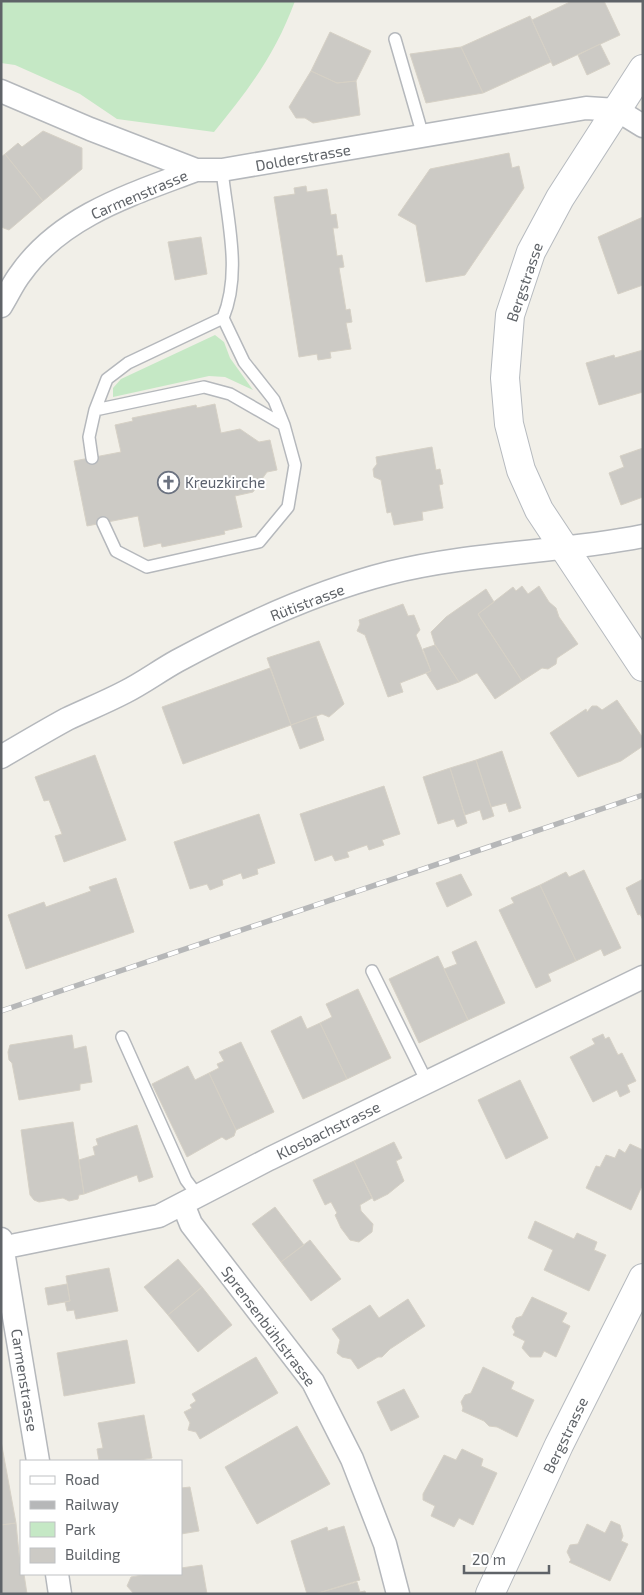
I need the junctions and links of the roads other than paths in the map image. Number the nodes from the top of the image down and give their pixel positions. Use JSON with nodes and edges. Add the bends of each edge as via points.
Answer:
{"nodes":[{"id":1,"x":395,"y":39,"type":"dead end"},
{"id":2,"x":643,"y":69,"type":"edge"},
{"id":3,"x":1,"y":91,"type":"edge"},
{"id":4,"x":617,"y":110,"type":"junction"},
{"id":5,"x":643,"y":126,"type":"edge"},
{"id":6,"x":424,"y":136,"type":"junction"},
{"id":7,"x":196,"y":170,"type":"junction"},
{"id":8,"x":222,"y":170,"type":"junction"},
{"id":9,"x":1,"y":306,"type":"edge"},
{"id":10,"x":224,"y":318,"type":"junction"},
{"id":11,"x":95,"y":410,"type":"junction"},
{"id":12,"x":284,"y":425,"type":"junction"},
{"id":13,"x":92,"y":458,"type":"dead end"},
{"id":14,"x":103,"y":523,"type":"dead end"},
{"id":15,"x":643,"y":536,"type":"edge"},
{"id":16,"x":562,"y":548,"type":"junction"},
{"id":17,"x":643,"y":667,"type":"edge"},
{"id":18,"x":1,"y":756,"type":"edge"},
{"id":19,"x":372,"y":971,"type":"dead end"},
{"id":20,"x":643,"y":977,"type":"edge"},
{"id":21,"x":122,"y":1038,"type":"dead end"},
{"id":22,"x":427,"y":1082,"type":"junction"},
{"id":23,"x":190,"y":1200,"type":"junction"},
{"id":24,"x":2,"y":1245,"type":"edge"},
{"id":25,"x":643,"y":1278,"type":"edge"},
{"id":26,"x":38,"y":1460,"type":"edge"},
{"id":27,"x":57,"y":1575,"type":"edge"},
{"id":28,"x":60,"y":1594,"type":"edge"},
{"id":29,"x":398,"y":1594,"type":"edge"},
{"id":30,"x":490,"y":1594,"type":"edge"}],
"edges":[{"from":1,"to":6,"type":"lane"},
{"from":2,"to":4,"type":"main road","name":"Bergstrasse"},
{"from":3,"to":7,"type":"street","name":"Dolderstrasse"},
{"from":4,"to":5,"type":"street"},
{"from":4,"to":6,"type":"street","name":"Dolderstrasse","via":[[586,108]]},
{"from":4,"to":16,"type":"main road","name":"Bergstrasse","via":[[560,198],[531,252],[510,315],[504,378],[508,424],[525,478],[539,510]]},
{"from":6,"to":8,"type":"street","name":"Dolderstrasse"},
{"from":7,"to":8,"type":"street","name":"Dolderstrasse"},
{"from":7,"to":9,"type":"street","name":"Carmenstrasse","via":[[106,205],[77,221],[21,272]]},
{"from":8,"to":10,"type":"lane","via":[[234,277]]},
{"from":10,"to":11,"type":"lane","via":[[128,363],[107,380]]},
{"from":10,"to":12,"type":"lane","via":[[244,362],[274,400]]},
{"from":11,"to":12,"type":"lane","via":[[204,387],[230,394]]},
{"from":11,"to":13,"type":"lane","via":[[90,437]]},
{"from":12,"to":14,"type":"lane","via":[[295,465],[288,507],[259,542],[147,567],[116,551]]},
{"from":15,"to":16,"type":"street","name":"Rütistrasse"},
{"from":16,"to":17,"type":"main road","name":"Bergstrasse"},
{"from":16,"to":18,"type":"street","name":"Rütistrasse","via":[[444,562],[389,573],[338,589],[246,626]]},
{"from":19,"to":22,"type":"lane"},
{"from":20,"to":22,"type":"street","name":"Klosbachstrasse"},
{"from":21,"to":23,"type":"lane","via":[[186,1180]]},
{"from":22,"to":23,"type":"street","name":"Klosbachstrasse"},
{"from":23,"to":24,"type":"street","name":"Klosbachstrasse","via":[[159,1216],[140,1221]]},
{"from":23,"to":29,"type":"street","name":"Sprensenbühlstrasse","via":[[191,1224],[313,1382],[352,1459],[385,1544]]},
{"from":24,"to":26,"type":"street","name":"Carmenstrasse"},
{"from":25,"to":30,"type":"main road","name":"Bergstrasse","via":[[559,1444]]},
{"from":27,"to":28,"type":"street"}]}
